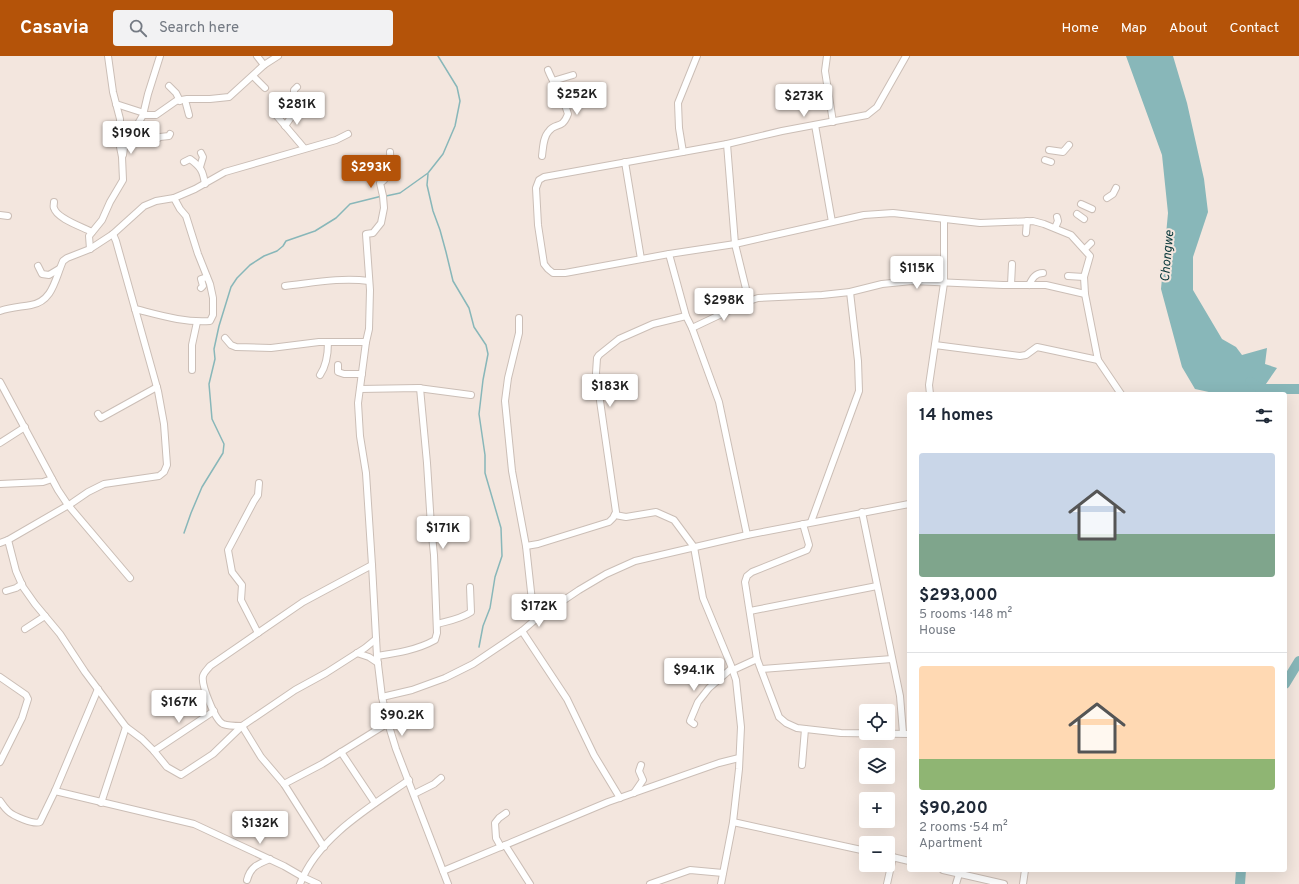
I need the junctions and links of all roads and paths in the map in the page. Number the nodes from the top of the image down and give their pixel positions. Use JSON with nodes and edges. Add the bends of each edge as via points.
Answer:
{"nodes":[{"id":1,"x":108,"y":56,"type":"edge"},
{"id":2,"x":160,"y":56,"type":"edge"},
{"id":3,"x":257,"y":56,"type":"edge"},
{"id":4,"x":272,"y":56,"type":"edge"},
{"id":5,"x":278,"y":56,"type":"edge"},
{"id":6,"x":697,"y":56,"type":"edge"},
{"id":7,"x":827,"y":56,"type":"edge"},
{"id":8,"x":906,"y":56,"type":"edge"},
{"id":9,"x":265,"y":65,"type":"junction"},
{"id":10,"x":548,"y":70,"type":"dead end"},
{"id":11,"x":573,"y":74,"type":"dead end"},
{"id":12,"x":253,"y":76,"type":"junction"},
{"id":13,"x":553,"y":81,"type":"junction"},
{"id":14,"x":169,"y":86,"type":"dead end"},
{"id":15,"x":265,"y":88,"type":"dead end"},
{"id":16,"x":297,"y":88,"type":"dead end"},
{"id":17,"x":182,"y":100,"type":"junction"},
{"id":18,"x":116,"y":104,"type":"junction"},
{"id":19,"x":143,"y":114,"type":"junction"},
{"id":20,"x":276,"y":115,"type":"dead end"},
{"id":21,"x":189,"y":116,"type":"dead end"},
{"id":22,"x":833,"y":122,"type":"junction"},
{"id":23,"x":815,"y":125,"type":"junction"},
{"id":24,"x":136,"y":126,"type":"junction"},
{"id":25,"x":285,"y":126,"type":"junction"},
{"id":26,"x":170,"y":134,"type":"dead end"},
{"id":27,"x":348,"y":134,"type":"dead end"},
{"id":28,"x":727,"y":144,"type":"junction"},
{"id":29,"x":1069,"y":145,"type":"dead end"},
{"id":30,"x":304,"y":148,"type":"junction"},
{"id":31,"x":1049,"y":150,"type":"dead end"},
{"id":32,"x":390,"y":152,"type":"dead end"},
{"id":33,"x":683,"y":152,"type":"junction"},
{"id":34,"x":201,"y":153,"type":"dead end"},
{"id":35,"x":542,"y":156,"type":"dead end"},
{"id":36,"x":122,"y":157,"type":"junction"},
{"id":37,"x":184,"y":162,"type":"dead end"},
{"id":38,"x":625,"y":162,"type":"junction"},
{"id":39,"x":200,"y":167,"type":"junction"},
{"id":40,"x":205,"y":184,"type":"junction"},
{"id":41,"x":1116,"y":188,"type":"dead end"},
{"id":42,"x":174,"y":198,"type":"junction"},
{"id":43,"x":1099,"y":198,"type":"dead end"},
{"id":44,"x":54,"y":202,"type":"dead end"},
{"id":45,"x":1080,"y":204,"type":"dead end"},
{"id":46,"x":1092,"y":209,"type":"dead end"},
{"id":47,"x":1077,"y":214,"type":"dead end"},
{"id":48,"x":0,"y":215,"type":"edge"},
{"id":49,"x":8,"y":216,"type":"dead end"},
{"id":50,"x":1057,"y":217,"type":"dead end"},
{"id":51,"x":944,"y":219,"type":"junction"},
{"id":52,"x":1084,"y":219,"type":"dead end"},
{"id":53,"x":1027,"y":221,"type":"junction"},
{"id":54,"x":832,"y":222,"type":"junction"},
{"id":55,"x":1054,"y":228,"type":"junction"},
{"id":56,"x":92,"y":232,"type":"junction"},
{"id":57,"x":1026,"y":233,"type":"dead end"},
{"id":58,"x":113,"y":234,"type":"junction"},
{"id":59,"x":1091,"y":243,"type":"dead end"},
{"id":60,"x":734,"y":244,"type":"junction"},
{"id":61,"x":90,"y":249,"type":"junction"},
{"id":62,"x":1085,"y":249,"type":"junction"},
{"id":63,"x":669,"y":254,"type":"junction"},
{"id":64,"x":641,"y":259,"type":"junction"},
{"id":65,"x":1012,"y":264,"type":"dead end"},
{"id":66,"x":38,"y":266,"type":"dead end"},
{"id":67,"x":59,"y":270,"type":"junction"},
{"id":68,"x":1043,"y":273,"type":"dead end"},
{"id":69,"x":207,"y":276,"type":"junction"},
{"id":70,"x":1068,"y":276,"type":"dead end"},
{"id":71,"x":1084,"y":277,"type":"junction"},
{"id":72,"x":369,"y":281,"type":"junction"},
{"id":73,"x":944,"y":283,"type":"junction"},
{"id":74,"x":1011,"y":285,"type":"junction"},
{"id":75,"x":1029,"y":285,"type":"junction"},
{"id":76,"x":285,"y":286,"type":"dead end"},
{"id":77,"x":201,"y":288,"type":"dead end"},
{"id":78,"x":850,"y":292,"type":"junction"},
{"id":79,"x":1085,"y":294,"type":"junction"},
{"id":80,"x":749,"y":301,"type":"junction"},
{"id":81,"x":135,"y":309,"type":"junction"},
{"id":82,"x":0,"y":311,"type":"edge"},
{"id":83,"x":686,"y":316,"type":"junction"},
{"id":84,"x":519,"y":318,"type":"dead end"},
{"id":85,"x":197,"y":322,"type":"junction"},
{"id":86,"x":692,"y":328,"type":"junction"},
{"id":87,"x":225,"y":338,"type":"dead end"},
{"id":88,"x":328,"y":342,"type":"junction"},
{"id":89,"x":366,"y":342,"type":"junction"},
{"id":90,"x":935,"y":345,"type":"junction"},
{"id":91,"x":1098,"y":360,"type":"junction"},
{"id":92,"x":338,"y":365,"type":"dead end"},
{"id":93,"x":192,"y":370,"type":"dead end"},
{"id":94,"x":320,"y":374,"type":"dead end"},
{"id":95,"x":362,"y":374,"type":"junction"},
{"id":96,"x":0,"y":382,"type":"edge"},
{"id":97,"x":157,"y":387,"type":"junction"},
{"id":98,"x":420,"y":388,"type":"junction"},
{"id":99,"x":360,"y":389,"type":"junction"},
{"id":100,"x":930,"y":392,"type":"edge"},
{"id":101,"x":1120,"y":392,"type":"edge"},
{"id":102,"x":471,"y":395,"type":"dead end"},
{"id":103,"x":98,"y":414,"type":"dead end"},
{"id":104,"x":25,"y":427,"type":"junction"},
{"id":105,"x":0,"y":443,"type":"edge"},
{"id":106,"x":52,"y":479,"type":"junction"},
{"id":107,"x":259,"y":483,"type":"dead end"},
{"id":108,"x":0,"y":484,"type":"edge"},
{"id":109,"x":907,"y":504,"type":"edge"},
{"id":110,"x":68,"y":505,"type":"junction"},
{"id":111,"x":862,"y":512,"type":"junction"},
{"id":112,"x":615,"y":515,"type":"junction"},
{"id":113,"x":811,"y":522,"type":"junction"},
{"id":114,"x":803,"y":524,"type":"junction"},
{"id":115,"x":747,"y":535,"type":"junction"},
{"id":116,"x":8,"y":540,"type":"junction"},
{"id":117,"x":0,"y":543,"type":"edge"},
{"id":118,"x":526,"y":546,"type":"junction"},
{"id":119,"x":694,"y":547,"type":"junction"},
{"id":120,"x":372,"y":565,"type":"junction"},
{"id":121,"x":130,"y":578,"type":"dead end"},
{"id":122,"x":22,"y":584,"type":"junction"},
{"id":123,"x":877,"y":586,"type":"junction"},
{"id":124,"x":470,"y":587,"type":"dead end"},
{"id":125,"x":6,"y":591,"type":"dead end"},
{"id":126,"x":750,"y":611,"type":"junction"},
{"id":127,"x":45,"y":616,"type":"junction"},
{"id":128,"x":536,"y":620,"type":"junction"},
{"id":129,"x":437,"y":624,"type":"junction"},
{"id":130,"x":25,"y":628,"type":"dead end"},
{"id":131,"x":522,"y":631,"type":"junction"},
{"id":132,"x":258,"y":633,"type":"junction"},
{"id":133,"x":376,"y":639,"type":"junction"},
{"id":134,"x":357,"y":653,"type":"junction"},
{"id":135,"x":377,"y":656,"type":"junction"},
{"id":136,"x":892,"y":659,"type":"junction"},
{"id":137,"x":758,"y":660,"type":"junction"},
{"id":138,"x":378,"y":663,"type":"junction"},
{"id":139,"x":732,"y":669,"type":"junction"},
{"id":140,"x":761,"y":669,"type":"junction"},
{"id":141,"x":0,"y":677,"type":"edge"},
{"id":142,"x":98,"y":689,"type":"junction"},
{"id":143,"x":382,"y":697,"type":"junction"},
{"id":144,"x":214,"y":711,"type":"junction"},
{"id":145,"x":388,"y":723,"type":"junction"},
{"id":146,"x":694,"y":724,"type":"dead end"},
{"id":147,"x":242,"y":726,"type":"junction"},
{"id":148,"x":126,"y":727,"type":"junction"},
{"id":149,"x":806,"y":729,"type":"junction"},
{"id":150,"x":906,"y":733,"type":"edge"},
{"id":151,"x":154,"y":751,"type":"junction"},
{"id":152,"x":341,"y":752,"type":"junction"},
{"id":153,"x":739,"y":758,"type":"junction"},
{"id":154,"x":0,"y":762,"type":"edge"},
{"id":155,"x":641,"y":765,"type":"dead end"},
{"id":156,"x":802,"y":765,"type":"dead end"},
{"id":157,"x":441,"y":778,"type":"dead end"},
{"id":158,"x":409,"y":780,"type":"junction"},
{"id":159,"x":284,"y":784,"type":"junction"},
{"id":160,"x":56,"y":791,"type":"junction"},
{"id":161,"x":634,"y":793,"type":"junction"},
{"id":162,"x":414,"y":794,"type":"junction"},
{"id":163,"x":620,"y":798,"type":"junction"},
{"id":164,"x":0,"y":801,"type":"edge"},
{"id":165,"x":101,"y":803,"type":"junction"},
{"id":166,"x":375,"y":803,"type":"junction"},
{"id":167,"x":506,"y":813,"type":"dead end"},
{"id":168,"x":733,"y":822,"type":"junction"},
{"id":169,"x":503,"y":846,"type":"junction"},
{"id":170,"x":324,"y":847,"type":"junction"},
{"id":171,"x":859,"y":849,"type":"edge"},
{"id":172,"x":895,"y":858,"type":"edge"},
{"id":173,"x":270,"y":860,"type":"junction"},
{"id":174,"x":907,"y":861,"type":"edge"},
{"id":175,"x":443,"y":871,"type":"junction"},
{"id":176,"x":888,"y":872,"type":"edge"},
{"id":177,"x":951,"y":872,"type":"edge"},
{"id":178,"x":1025,"y":872,"type":"edge"},
{"id":179,"x":723,"y":873,"type":"junction"},
{"id":180,"x":959,"y":874,"type":"junction"},
{"id":181,"x":303,"y":877,"type":"junction"},
{"id":182,"x":247,"y":880,"type":"dead end"},
{"id":183,"x":300,"y":884,"type":"edge"},
{"id":184,"x":318,"y":884,"type":"edge"},
{"id":185,"x":448,"y":884,"type":"edge"},
{"id":186,"x":530,"y":884,"type":"edge"},
{"id":187,"x":650,"y":884,"type":"edge"},
{"id":188,"x":721,"y":884,"type":"edge"},
{"id":189,"x":886,"y":884,"type":"edge"},
{"id":190,"x":956,"y":884,"type":"edge"},
{"id":191,"x":1004,"y":884,"type":"edge"},
{"id":192,"x":1023,"y":884,"type":"edge"}],
"edges":[{"from":1,"to":18,"type":"street"},
{"from":2,"to":19,"type":"street"},
{"from":3,"to":9,"type":"street"},
{"from":4,"to":9,"type":"street"},
{"from":5,"to":9,"type":"street"},
{"from":6,"to":33,"type":"street","via":[[678,103]]},
{"from":7,"to":22,"type":"street","via":[[826,71]]},
{"from":8,"to":22,"type":"street","via":[[874,110],[867,115]]},
{"from":9,"to":12,"type":"street"},
{"from":10,"to":13,"type":"street"},
{"from":11,"to":13,"type":"street"},
{"from":12,"to":15,"type":"street"},
{"from":12,"to":17,"type":"street","via":[[229,97]]},
{"from":13,"to":35,"type":"street","via":[[568,114],[563,124],[550,129],[546,134]]},
{"from":14,"to":17,"type":"street"},
{"from":16,"to":25,"type":"street","via":[[294,90],[296,110]]},
{"from":17,"to":19,"type":"street","via":[[176,101],[156,115]]},
{"from":17,"to":21,"type":"street"},
{"from":18,"to":19,"type":"street"},
{"from":18,"to":36,"type":"street","via":[[120,119]]},
{"from":19,"to":24,"type":"street"},
{"from":20,"to":25,"type":"street"},
{"from":22,"to":23,"type":"street"},
{"from":23,"to":28,"type":"street"},
{"from":23,"to":54,"type":"street"},
{"from":24,"to":26,"type":"street","via":[[151,138],[158,140]]},
{"from":24,"to":36,"type":"street"},
{"from":25,"to":30,"type":"street"},
{"from":27,"to":30,"type":"street","via":[[336,140]]},
{"from":28,"to":33,"type":"street"},
{"from":28,"to":60,"type":"street"},
{"from":29,"to":31,"type":"street","via":[[1063,152]]},
{"from":30,"to":40,"type":"street","via":[[232,169]]},
{"from":32,"to":72,"type":"street","via":[[390,172],[380,183],[384,204],[381,223],[373,233],[366,234]]},
{"from":33,"to":38,"type":"street"},
{"from":34,"to":39,"type":"street","via":[[203,157]]},
{"from":36,"to":56,"type":"street","via":[[123,180],[102,220]]},
{"from":37,"to":39,"type":"street","via":[[190,159]]},
{"from":38,"to":64,"type":"street"},
{"from":38,"to":64,"type":"street","via":[[551,175],[539,180],[536,188],[537,207],[544,264],[553,273],[565,273]]},
{"from":39,"to":40,"type":"street"},
{"from":40,"to":42,"type":"street"},
{"from":41,"to":43,"type":"street","via":[[1108,199]]},
{"from":42,"to":58,"type":"street","via":[[144,206]]},
{"from":42,"to":69,"type":"street","via":[[186,216]]},
{"from":44,"to":56,"type":"street","via":[[56,212],[64,219]]},
{"from":45,"to":46,"type":"street"},
{"from":47,"to":52,"type":"street"},
{"from":48,"to":49,"type":"street"},
{"from":50,"to":55,"type":"street","via":[[1058,221]]},
{"from":51,"to":53,"type":"street","via":[[980,223]]},
{"from":51,"to":54,"type":"street","via":[[893,213],[864,215]]},
{"from":51,"to":73,"type":"street"},
{"from":53,"to":55,"type":"street"},
{"from":53,"to":57,"type":"street"},
{"from":54,"to":60,"type":"street"},
{"from":55,"to":62,"type":"street","via":[[1071,235]]},
{"from":56,"to":61,"type":"street","via":[[89,236]]},
{"from":58,"to":61,"type":"street"},
{"from":58,"to":81,"type":"street"},
{"from":59,"to":62,"type":"street"},
{"from":60,"to":63,"type":"street"},
{"from":60,"to":80,"type":"street"},
{"from":61,"to":67,"type":"street","via":[[67,258]]},
{"from":62,"to":71,"type":"street","via":[[1090,256]]},
{"from":63,"to":64,"type":"street"},
{"from":63,"to":83,"type":"street"},
{"from":65,"to":74,"type":"street"},
{"from":66,"to":67,"type":"street","via":[[42,274],[49,275]]},
{"from":67,"to":82,"type":"street","via":[[47,298],[42,302]]},
{"from":68,"to":75,"type":"street","via":[[1033,277]]},
{"from":69,"to":77,"type":"street","via":[[201,278]]},
{"from":69,"to":85,"type":"street","via":[[213,298],[212,315],[210,321]]},
{"from":70,"to":71,"type":"street"},
{"from":71,"to":79,"type":"street"},
{"from":72,"to":76,"type":"street","via":[[358,279]]},
{"from":72,"to":89,"type":"street","via":[[369,329]]},
{"from":73,"to":74,"type":"street"},
{"from":73,"to":78,"type":"street","via":[[912,281],[882,284]]},
{"from":73,"to":90,"type":"street"},
{"from":74,"to":75,"type":"street"},
{"from":75,"to":79,"type":"street","via":[[1046,285]]},
{"from":78,"to":80,"type":"street","via":[[758,298]]},
{"from":78,"to":113,"type":"street","via":[[859,391]]},
{"from":79,"to":91,"type":"street"},
{"from":80,"to":86,"type":"street"},
{"from":81,"to":85,"type":"street"},
{"from":81,"to":97,"type":"street"},
{"from":83,"to":86,"type":"street"},
{"from":83,"to":112,"type":"street","via":[[653,324],[619,339],[597,358],[596,373]]},
{"from":84,"to":118,"type":"street","via":[[519,333],[505,401],[512,471]]},
{"from":85,"to":93,"type":"street","via":[[192,345]]},
{"from":86,"to":115,"type":"street","via":[[719,402]]},
{"from":87,"to":88,"type":"street","via":[[236,348],[271,348]]},
{"from":88,"to":89,"type":"street"},
{"from":88,"to":94,"type":"street","via":[[328,354],[324,370]]},
{"from":89,"to":95,"type":"street"},
{"from":90,"to":91,"type":"street","via":[[1020,356],[1037,347]]},
{"from":90,"to":100,"type":"street"},
{"from":91,"to":101,"type":"street"},
{"from":92,"to":95,"type":"street","via":[[338,372]]},
{"from":95,"to":99,"type":"street"},
{"from":96,"to":104,"type":"street"},
{"from":97,"to":103,"type":"street","via":[[101,418]]},
{"from":97,"to":110,"type":"street","via":[[164,424],[167,465],[164,472],[160,476],[104,484]]},
{"from":98,"to":99,"type":"street"},
{"from":98,"to":102,"type":"street"},
{"from":98,"to":129,"type":"street"},
{"from":99,"to":120,"type":"street","via":[[360,436],[366,473]]},
{"from":104,"to":105,"type":"street"},
{"from":104,"to":106,"type":"street"},
{"from":106,"to":108,"type":"street","via":[[43,482]]},
{"from":106,"to":110,"type":"street"},
{"from":107,"to":132,"type":"street","via":[[258,495],[228,550],[232,572],[242,585],[241,600]]},
{"from":109,"to":111,"type":"street"},
{"from":110,"to":116,"type":"street"},
{"from":110,"to":121,"type":"street"},
{"from":111,"to":113,"type":"street"},
{"from":111,"to":123,"type":"street"},
{"from":112,"to":118,"type":"street","via":[[609,522]]},
{"from":112,"to":119,"type":"street","via":[[626,517],[656,512],[674,520]]},
{"from":113,"to":114,"type":"street"},
{"from":114,"to":115,"type":"street"},
{"from":114,"to":126,"type":"street","via":[[809,545],[807,550],[756,569],[747,576],[745,582]]},
{"from":115,"to":119,"type":"street"},
{"from":116,"to":117,"type":"street"},
{"from":116,"to":122,"type":"street"},
{"from":118,"to":128,"type":"street"},
{"from":119,"to":128,"type":"street","via":[[635,561],[606,574]]},
{"from":119,"to":139,"type":"street","via":[[703,598]]},
{"from":120,"to":132,"type":"street","via":[[303,602]]},
{"from":120,"to":133,"type":"street"},
{"from":122,"to":125,"type":"street"},
{"from":122,"to":127,"type":"street"},
{"from":123,"to":126,"type":"street"},
{"from":123,"to":136,"type":"street"},
{"from":124,"to":129,"type":"street","via":[[471,612]]},
{"from":126,"to":137,"type":"street"},
{"from":127,"to":130,"type":"street"},
{"from":127,"to":142,"type":"street"},
{"from":128,"to":131,"type":"street"},
{"from":129,"to":135,"type":"street","via":[[435,640],[426,645]]},
{"from":131,"to":143,"type":"street","via":[[473,664],[445,678]]},
{"from":131,"to":163,"type":"street","via":[[567,699],[594,755]]},
{"from":132,"to":144,"type":"street","via":[[210,666],[203,674],[202,683]]},
{"from":133,"to":134,"type":"street"},
{"from":133,"to":135,"type":"street"},
{"from":134,"to":138,"type":"street"},
{"from":134,"to":147,"type":"street","via":[[290,693]]},
{"from":135,"to":138,"type":"street"},
{"from":136,"to":140,"type":"street"},
{"from":136,"to":150,"type":"street"},
{"from":137,"to":139,"type":"street"},
{"from":137,"to":140,"type":"street"},
{"from":138,"to":143,"type":"street"},
{"from":139,"to":146,"type":"street","via":[[709,688],[698,702],[690,721]]},
{"from":139,"to":153,"type":"street","via":[[736,680],[741,727]]},
{"from":140,"to":149,"type":"street","via":[[779,717],[796,728]]},
{"from":141,"to":154,"type":"street","via":[[28,699],[22,718]]},
{"from":142,"to":148,"type":"street"},
{"from":142,"to":160,"type":"street"},
{"from":143,"to":145,"type":"street"},
{"from":144,"to":147,"type":"street","via":[[223,724]]},
{"from":144,"to":151,"type":"street"},
{"from":145,"to":152,"type":"street"},
{"from":145,"to":158,"type":"street"},
{"from":147,"to":151,"type":"street","via":[[213,754],[181,775],[167,767]]},
{"from":147,"to":159,"type":"street"},
{"from":148,"to":151,"type":"street"},
{"from":148,"to":165,"type":"street"},
{"from":149,"to":150,"type":"street","via":[[841,733]]},
{"from":149,"to":156,"type":"street"},
{"from":152,"to":159,"type":"street"},
{"from":152,"to":166,"type":"street"},
{"from":153,"to":161,"type":"street"},
{"from":153,"to":168,"type":"street"},
{"from":155,"to":161,"type":"street","via":[[639,771],[642,780]]},
{"from":157,"to":162,"type":"street"},
{"from":158,"to":162,"type":"street"},
{"from":158,"to":166,"type":"street"},
{"from":159,"to":170,"type":"street"},
{"from":160,"to":164,"type":"street","via":[[43,819],[37,824],[12,814]]},
{"from":160,"to":165,"type":"street"},
{"from":161,"to":163,"type":"street"},
{"from":162,"to":175,"type":"street"},
{"from":163,"to":169,"type":"street"},
{"from":165,"to":173,"type":"street","via":[[194,824]]},
{"from":166,"to":170,"type":"street","via":[[346,825]]},
{"from":167,"to":169,"type":"street","via":[[495,823],[496,838]]},
{"from":168,"to":171,"type":"street"},
{"from":168,"to":179,"type":"street"},
{"from":169,"to":175,"type":"street"},
{"from":169,"to":186,"type":"street"},
{"from":170,"to":181,"type":"street"},
{"from":172,"to":174,"type":"street"},
{"from":173,"to":181,"type":"street"},
{"from":173,"to":182,"type":"street","via":[[251,869]]},
{"from":175,"to":185,"type":"street"},
{"from":176,"to":189,"type":"street"},
{"from":177,"to":180,"type":"street"},
{"from":178,"to":192,"type":"street"},
{"from":179,"to":187,"type":"street","via":[[690,870]]},
{"from":179,"to":188,"type":"street"},
{"from":180,"to":190,"type":"street"},
{"from":180,"to":191,"type":"street"},
{"from":181,"to":183,"type":"street"},
{"from":181,"to":184,"type":"street"}]}
